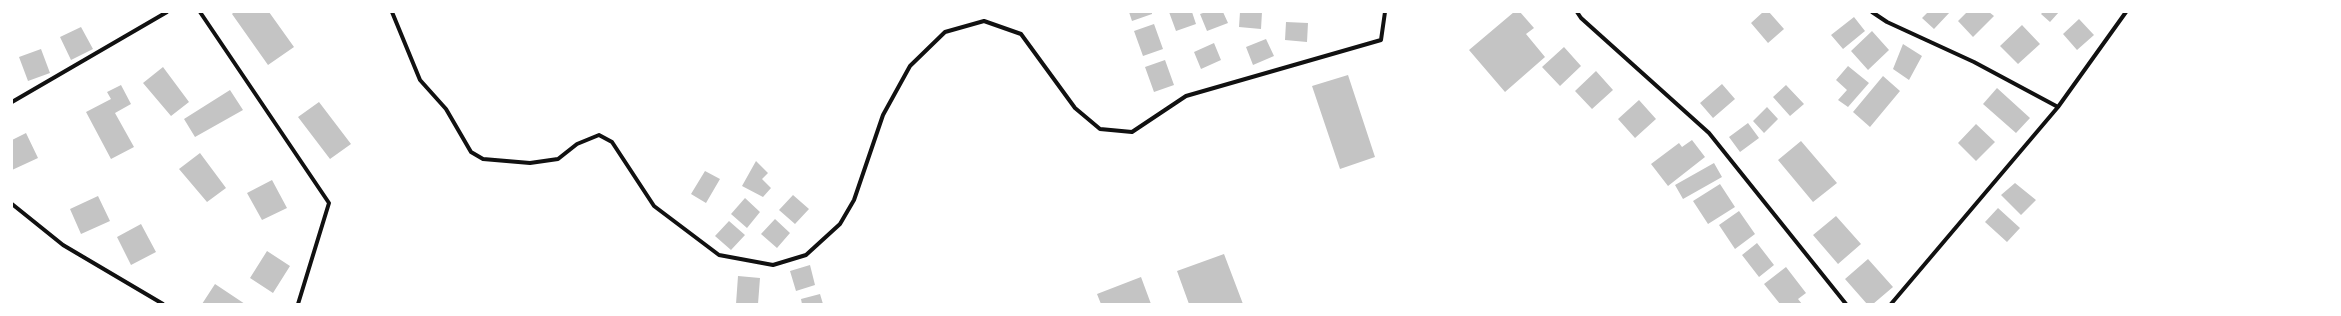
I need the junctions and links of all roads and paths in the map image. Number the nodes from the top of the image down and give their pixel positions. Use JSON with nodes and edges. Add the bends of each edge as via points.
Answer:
{"nodes":[{"id":1,"x":167,"y":12,"type":"edge"},
{"id":2,"x":200,"y":12,"type":"edge"},
{"id":3,"x":392,"y":12,"type":"edge"},
{"id":4,"x":1385,"y":12,"type":"edge"},
{"id":5,"x":1577,"y":12,"type":"edge"},
{"id":6,"x":1872,"y":12,"type":"edge"},
{"id":7,"x":2126,"y":12,"type":"edge"},
{"id":8,"x":12,"y":102,"type":"edge"},
{"id":9,"x":2058,"y":107,"type":"junction"},
{"id":10,"x":12,"y":204,"type":"edge"},
{"id":11,"x":163,"y":304,"type":"edge"},
{"id":12,"x":298,"y":304,"type":"edge"},
{"id":13,"x":1846,"y":304,"type":"edge"},
{"id":14,"x":1891,"y":304,"type":"edge"}],
"edges":[{"from":1,"to":8,"type":"street"},
{"from":2,"to":12,"type":"street","via":[[329,203]]},
{"from":3,"to":4,"type":"street","via":[[420,80],[446,109],[471,152],[483,159],[530,164],[558,159],[578,144],[599,135],[612,142],[654,206],[719,255],[773,264],[806,255],[840,224],[854,200],[883,115],[910,66],[945,32],[984,20],[1021,34],[1075,108],[1100,129],[1132,132],[1186,96],[1381,40]]},
{"from":5,"to":13,"type":"street","via":[[1709,133]]},
{"from":6,"to":9,"type":"street","via":[[1887,22],[1974,62]]},
{"from":7,"to":9,"type":"street"},
{"from":9,"to":14,"type":"street"},
{"from":10,"to":11,"type":"street","via":[[63,245]]}]}
